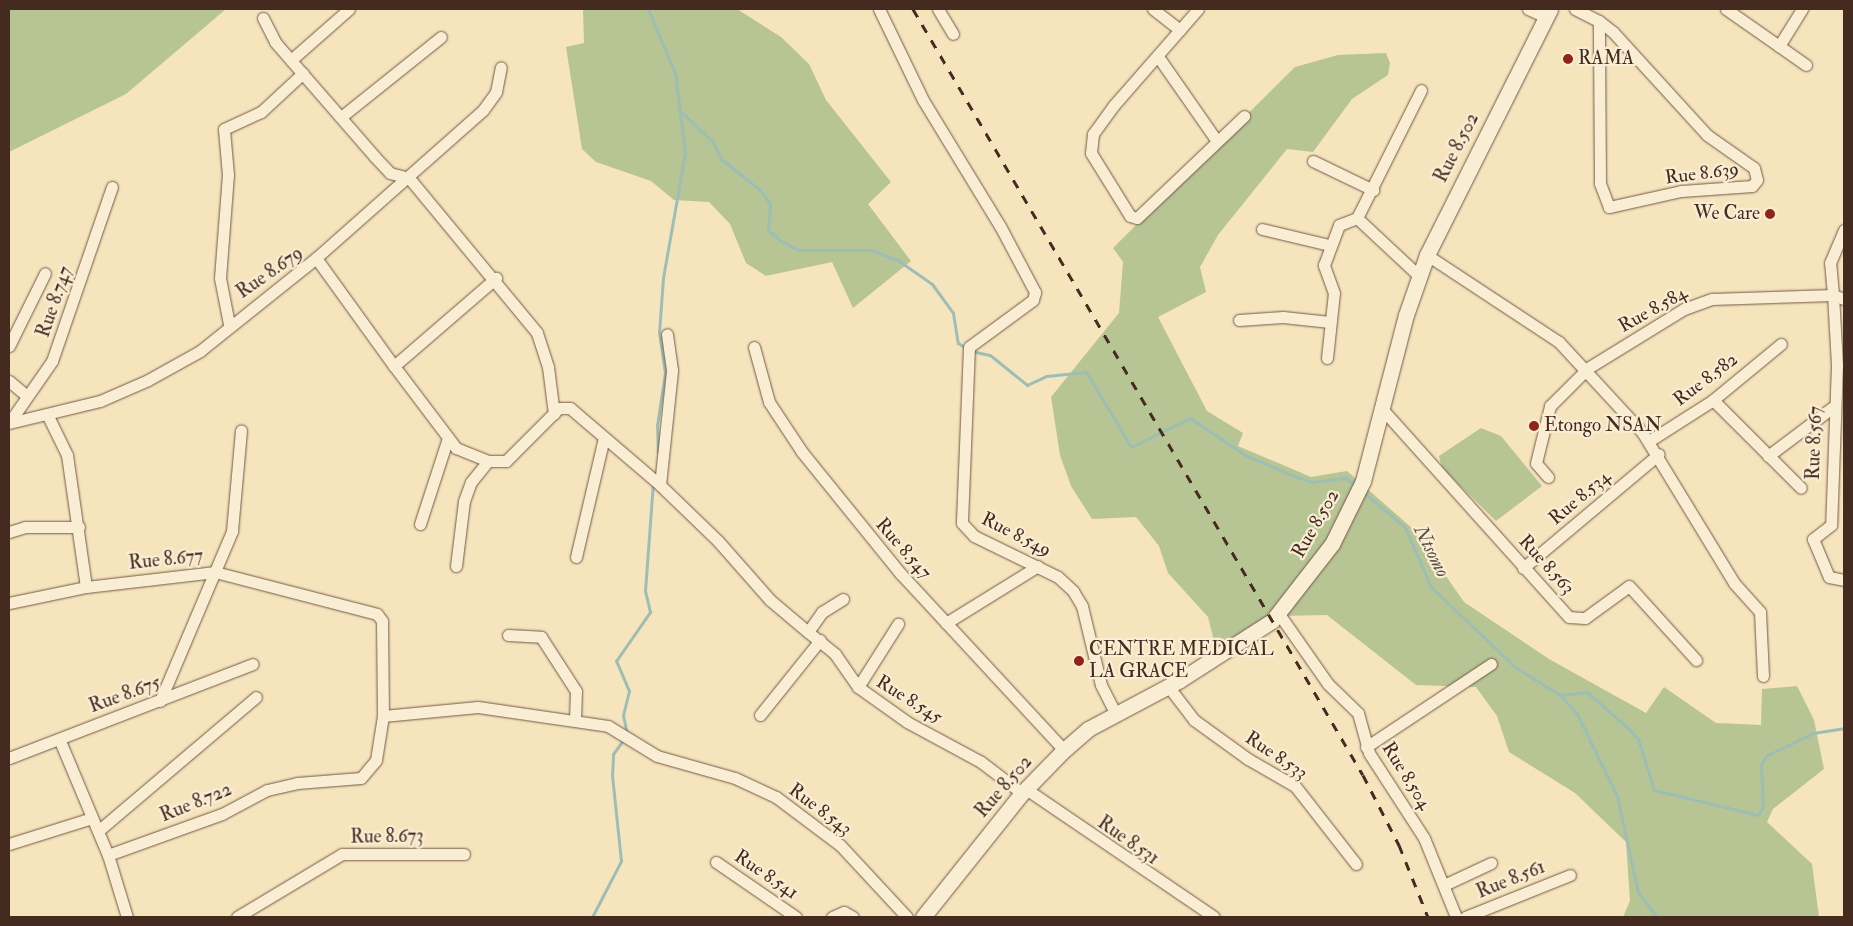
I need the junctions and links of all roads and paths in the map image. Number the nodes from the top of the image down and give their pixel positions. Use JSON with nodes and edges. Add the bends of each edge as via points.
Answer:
{"nodes":[{"id":1,"x":349,"y":9,"type":"edge"},
{"id":2,"x":879,"y":9,"type":"edge"},
{"id":3,"x":938,"y":9,"type":"edge"},
{"id":4,"x":1153,"y":9,"type":"edge"},
{"id":5,"x":1198,"y":9,"type":"edge"},
{"id":6,"x":1528,"y":9,"type":"edge"},
{"id":7,"x":1575,"y":9,"type":"edge"},
{"id":8,"x":1726,"y":9,"type":"edge"},
{"id":9,"x":1802,"y":9,"type":"edge"},
{"id":10,"x":1548,"y":13,"type":"edge"},
{"id":11,"x":263,"y":18,"type":"dead end"},
{"id":12,"x":1599,"y":21,"type":"junction"},
{"id":13,"x":1180,"y":30,"type":"junction"},
{"id":14,"x":952,"y":34,"type":"dead end"},
{"id":15,"x":441,"y":37,"type":"dead end"},
{"id":16,"x":1780,"y":46,"type":"junction"},
{"id":17,"x":1159,"y":58,"type":"junction"},
{"id":18,"x":291,"y":60,"type":"junction"},
{"id":19,"x":1806,"y":65,"type":"dead end"},
{"id":20,"x":501,"y":67,"type":"dead end"},
{"id":21,"x":303,"y":73,"type":"junction"},
{"id":22,"x":1421,"y":90,"type":"dead end"},
{"id":23,"x":1244,"y":116,"type":"dead end"},
{"id":24,"x":341,"y":117,"type":"junction"},
{"id":25,"x":1217,"y":141,"type":"junction"},
{"id":26,"x":1313,"y":161,"type":"dead end"},
{"id":27,"x":409,"y":178,"type":"junction"},
{"id":28,"x":112,"y":186,"type":"dead end"},
{"id":29,"x":1373,"y":190,"type":"junction"},
{"id":30,"x":1357,"y":218,"type":"junction"},
{"id":31,"x":1262,"y":229,"type":"dead end"},
{"id":32,"x":1844,"y":230,"type":"edge"},
{"id":33,"x":1329,"y":244,"type":"junction"},
{"id":34,"x":1427,"y":255,"type":"junction"},
{"id":35,"x":316,"y":258,"type":"junction"},
{"id":36,"x":45,"y":273,"type":"dead end"},
{"id":37,"x":1419,"y":276,"type":"junction"},
{"id":38,"x":496,"y":278,"type":"junction"},
{"id":39,"x":1832,"y":295,"type":"junction"},
{"id":40,"x":1844,"y":299,"type":"edge"},
{"id":41,"x":1239,"y":320,"type":"dead end"},
{"id":42,"x":1330,"y":322,"type":"junction"},
{"id":43,"x":229,"y":324,"type":"junction"},
{"id":44,"x":667,"y":334,"type":"dead end"},
{"id":45,"x":1781,"y":344,"type":"dead end"},
{"id":46,"x":9,"y":346,"type":"edge"},
{"id":47,"x":754,"y":347,"type":"dead end"},
{"id":48,"x":1327,"y":358,"type":"dead end"},
{"id":49,"x":394,"y":366,"type":"junction"},
{"id":50,"x":1588,"y":368,"type":"junction"},
{"id":51,"x":9,"y":381,"type":"edge"},
{"id":52,"x":27,"y":396,"type":"junction"},
{"id":53,"x":1713,"y":400,"type":"junction"},
{"id":54,"x":1833,"y":407,"type":"junction"},
{"id":55,"x":1383,"y":410,"type":"junction"},
{"id":56,"x":47,"y":414,"type":"junction"},
{"id":57,"x":554,"y":414,"type":"junction"},
{"id":58,"x":10,"y":422,"type":"edge"},
{"id":59,"x":241,"y":430,"type":"dead end"},
{"id":60,"x":448,"y":438,"type":"junction"},
{"id":61,"x":604,"y":438,"type":"junction"},
{"id":62,"x":1649,"y":441,"type":"junction"},
{"id":63,"x":1659,"y":454,"type":"junction"},
{"id":64,"x":1768,"y":456,"type":"junction"},
{"id":65,"x":488,"y":461,"type":"junction"},
{"id":66,"x":1548,"y":477,"type":"dead end"},
{"id":67,"x":660,"y":485,"type":"junction"},
{"id":68,"x":1801,"y":488,"type":"dead end"},
{"id":69,"x":420,"y":524,"type":"dead end"},
{"id":70,"x":79,"y":526,"type":"junction"},
{"id":71,"x":9,"y":532,"type":"edge"},
{"id":72,"x":576,"y":557,"type":"dead end"},
{"id":73,"x":456,"y":566,"type":"dead end"},
{"id":74,"x":1038,"y":566,"type":"junction"},
{"id":75,"x":1522,"y":568,"type":"junction"},
{"id":76,"x":215,"y":572,"type":"junction"},
{"id":77,"x":1844,"y":580,"type":"edge"},
{"id":78,"x":86,"y":587,"type":"junction"},
{"id":79,"x":843,"y":599,"type":"dead end"},
{"id":80,"x":9,"y":603,"type":"edge"},
{"id":81,"x":1279,"y":614,"type":"junction"},
{"id":82,"x":946,"y":623,"type":"junction"},
{"id":83,"x":898,"y":624,"type":"dead end"},
{"id":84,"x":808,"y":632,"type":"junction"},
{"id":85,"x":508,"y":635,"type":"dead end"},
{"id":86,"x":820,"y":640,"type":"junction"},
{"id":87,"x":1696,"y":660,"type":"dead end"},
{"id":88,"x":253,"y":664,"type":"dead end"},
{"id":89,"x":1491,"y":664,"type":"dead end"},
{"id":90,"x":1762,"y":676,"type":"dead end"},
{"id":91,"x":1168,"y":686,"type":"junction"},
{"id":92,"x":858,"y":687,"type":"junction"},
{"id":93,"x":256,"y":697,"type":"dead end"},
{"id":94,"x":160,"y":701,"type":"junction"},
{"id":95,"x":1116,"y":712,"type":"junction"},
{"id":96,"x":760,"y":715,"type":"dead end"},
{"id":97,"x":383,"y":716,"type":"junction"},
{"id":98,"x":575,"y":721,"type":"junction"},
{"id":99,"x":60,"y":741,"type":"junction"},
{"id":100,"x":1366,"y":747,"type":"junction"},
{"id":101,"x":1064,"y":750,"type":"junction"},
{"id":102,"x":9,"y":758,"type":"edge"},
{"id":103,"x":1024,"y":791,"type":"junction"},
{"id":104,"x":92,"y":818,"type":"junction"},
{"id":105,"x":98,"y":831,"type":"junction"},
{"id":106,"x":9,"y":844,"type":"edge"},
{"id":107,"x":464,"y":854,"type":"dead end"},
{"id":108,"x":108,"y":855,"type":"junction"},
{"id":109,"x":716,"y":862,"type":"dead end"},
{"id":110,"x":1491,"y":863,"type":"dead end"},
{"id":111,"x":1356,"y":864,"type":"dead end"},
{"id":112,"x":1570,"y":874,"type":"dead end"},
{"id":113,"x":1444,"y":885,"type":"junction"},
{"id":114,"x":127,"y":917,"type":"edge"},
{"id":115,"x":237,"y":917,"type":"edge"},
{"id":116,"x":796,"y":917,"type":"edge"},
{"id":117,"x":832,"y":917,"type":"edge"},
{"id":118,"x":852,"y":917,"type":"edge"},
{"id":119,"x":907,"y":917,"type":"edge"},
{"id":120,"x":923,"y":917,"type":"edge"},
{"id":121,"x":1214,"y":917,"type":"edge"},
{"id":122,"x":1456,"y":917,"type":"edge"},
{"id":123,"x":1465,"y":917,"type":"edge"}],
"edges":[{"from":1,"to":18,"type":"street"},
{"from":2,"to":74,"type":"street","name":"Rue 8.549","via":[[923,100],[1030,277],[1033,300],[973,340],[966,358],[962,523],[974,536]]},
{"from":3,"to":14,"type":"street"},
{"from":4,"to":13,"type":"street"},
{"from":5,"to":13,"type":"street"},
{"from":6,"to":10,"type":"street"},
{"from":7,"to":12,"type":"street","name":"Rue 8.639"},
{"from":8,"to":16,"type":"street"},
{"from":9,"to":16,"type":"street"},
{"from":10,"to":34,"type":"main road","name":"Rue 8.502"},
{"from":11,"to":18,"type":"street"},
{"from":12,"to":12,"type":"street","name":"Rue 8.639","via":[[1631,49],[1707,135],[1754,168],[1757,180],[1752,186],[1681,191],[1609,207],[1600,183]]},
{"from":13,"to":17,"type":"street"},
{"from":15,"to":24,"type":"street"},
{"from":16,"to":19,"type":"street"},
{"from":17,"to":25,"type":"street"},
{"from":17,"to":25,"type":"street","via":[[1114,105],[1088,145],[1130,216],[1142,215]]},
{"from":18,"to":21,"type":"street"},
{"from":20,"to":27,"type":"street","via":[[496,92],[483,110]]},
{"from":21,"to":24,"type":"street"},
{"from":21,"to":43,"type":"street","via":[[260,112],[224,129],[228,175],[220,278]]},
{"from":22,"to":29,"type":"street"},
{"from":23,"to":25,"type":"street"},
{"from":24,"to":27,"type":"street","via":[[390,173]]},
{"from":26,"to":29,"type":"street"},
{"from":27,"to":35,"type":"street"},
{"from":27,"to":38,"type":"street"},
{"from":28,"to":52,"type":"street","name":"Rue 8.747","via":[[52,362]]},
{"from":29,"to":30,"type":"street"},
{"from":30,"to":33,"type":"street","via":[[1339,225]]},
{"from":30,"to":37,"type":"street"},
{"from":31,"to":33,"type":"street"},
{"from":32,"to":39,"type":"street","via":[[1830,264]]},
{"from":33,"to":42,"type":"street","via":[[1324,265],[1334,293]]},
{"from":34,"to":37,"type":"main road","name":"Rue 8.502"},
{"from":34,"to":50,"type":"street","via":[[1522,314]]},
{"from":35,"to":43,"type":"street","name":"Rue 8.679"},
{"from":35,"to":49,"type":"street","name":"Rue 8.679"},
{"from":36,"to":46,"type":"street"},
{"from":37,"to":55,"type":"main road","name":"Rue 8.502"},
{"from":38,"to":49,"type":"street"},
{"from":38,"to":57,"type":"street","via":[[537,333],[548,367]]},
{"from":39,"to":40,"type":"street"},
{"from":39,"to":50,"type":"street","name":"Rue 8.584","via":[[1712,299],[1684,309]]},
{"from":39,"to":54,"type":"street","name":"Rue 8.567","via":[[1837,365]]},
{"from":41,"to":42,"type":"street","via":[[1283,317]]},
{"from":42,"to":48,"type":"street"},
{"from":43,"to":56,"type":"street","name":"Rue 8.679","via":[[200,350],[148,380],[100,400]]},
{"from":44,"to":67,"type":"street","via":[[672,370]]},
{"from":45,"to":53,"type":"street","name":"Rue 8.582"},
{"from":47,"to":82,"type":"street","name":"Rue 8.547","via":[[769,402],[802,452]]},
{"from":49,"to":60,"type":"street","name":"Rue 8.679"},
{"from":50,"to":62,"type":"street"},
{"from":50,"to":66,"type":"street","name":"Rue 8.584","via":[[1550,406],[1536,463]]},
{"from":51,"to":52,"type":"street"},
{"from":52,"to":58,"type":"street","name":"Rue 8.747"},
{"from":53,"to":62,"type":"street","name":"Rue 8.582"},
{"from":53,"to":64,"type":"street"},
{"from":54,"to":64,"type":"street"},
{"from":54,"to":77,"type":"street","name":"Rue 8.567","via":[[1831,525],[1813,539],[1830,577]]},
{"from":55,"to":75,"type":"street","name":"Rue 8.563"},
{"from":55,"to":81,"type":"main road","name":"Rue 8.502","via":[[1363,481],[1332,544]]},
{"from":56,"to":58,"type":"street","name":"Rue 8.679"},
{"from":56,"to":70,"type":"street","via":[[67,455]]},
{"from":57,"to":61,"type":"street","name":"Rue 8.545","via":[[559,408],[570,408]]},
{"from":57,"to":65,"type":"street","via":[[506,461]]},
{"from":59,"to":76,"type":"street","via":[[232,531]]},
{"from":60,"to":65,"type":"street","name":"Rue 8.679","via":[[456,448]]},
{"from":60,"to":69,"type":"street"},
{"from":61,"to":67,"type":"street","name":"Rue 8.545"},
{"from":61,"to":72,"type":"street"},
{"from":62,"to":63,"type":"street"},
{"from":63,"to":75,"type":"street","name":"Rue 8.534"},
{"from":63,"to":90,"type":"street","via":[[1724,567],[1760,612]]},
{"from":64,"to":68,"type":"street"},
{"from":65,"to":73,"type":"street","via":[[471,482],[464,501]]},
{"from":67,"to":84,"type":"street","name":"Rue 8.545","via":[[718,541],[770,600]]},
{"from":70,"to":71,"type":"street","via":[[24,527]]},
{"from":70,"to":78,"type":"street"},
{"from":74,"to":82,"type":"street"},
{"from":74,"to":95,"type":"street","name":"Rue 8.549","via":[[1068,586],[1082,606],[1093,664]]},
{"from":75,"to":87,"type":"street","name":"Rue 8.563","via":[[1577,619],[1630,586]]},
{"from":76,"to":78,"type":"street","name":"Rue 8.677"},
{"from":76,"to":94,"type":"street"},
{"from":76,"to":97,"type":"street","name":"Rue 8.677","via":[[381,617]]},
{"from":78,"to":80,"type":"street","name":"Rue 8.677"},
{"from":79,"to":84,"type":"street","via":[[822,612]]},
{"from":81,"to":91,"type":"main road","name":"Rue 8.502"},
{"from":81,"to":100,"type":"street","name":"Rue 8.504","via":[[1328,684],[1358,713]]},
{"from":82,"to":101,"type":"street","name":"Rue 8.547"},
{"from":83,"to":92,"type":"street"},
{"from":84,"to":86,"type":"street","name":"Rue 8.545"},
{"from":85,"to":98,"type":"street","via":[[541,637],[576,691]]},
{"from":86,"to":92,"type":"street","name":"Rue 8.545","via":[[835,654]]},
{"from":86,"to":96,"type":"street"},
{"from":88,"to":94,"type":"street","name":"Rue 8.675"},
{"from":89,"to":100,"type":"street"},
{"from":91,"to":95,"type":"main road","name":"Rue 8.502"},
{"from":91,"to":111,"type":"street","name":"Rue 8.533","via":[[1194,720],[1248,760],[1295,786]]},
{"from":92,"to":103,"type":"street","name":"Rue 8.545","via":[[907,722],[981,762]]},
{"from":93,"to":105,"type":"street"},
{"from":94,"to":99,"type":"street","name":"Rue 8.675"},
{"from":95,"to":101,"type":"main road","name":"Rue 8.502"},
{"from":97,"to":98,"type":"street","name":"Rue 8.543","via":[[478,706]]},
{"from":97,"to":108,"type":"street","name":"Rue 8.722","via":[[376,760],[362,778],[297,782]]},
{"from":98,"to":119,"type":"street","name":"Rue 8.543","via":[[608,726],[650,753],[735,778],[809,820],[840,845]]},
{"from":99,"to":102,"type":"street","name":"Rue 8.675"},
{"from":99,"to":104,"type":"street"},
{"from":100,"to":113,"type":"street","name":"Rue 8.504","via":[[1424,838]]},
{"from":101,"to":103,"type":"main road","name":"Rue 8.502"},
{"from":103,"to":120,"type":"main road","name":"Rue 8.502"},
{"from":103,"to":121,"type":"street","name":"Rue 8.531"},
{"from":104,"to":105,"type":"street"},
{"from":104,"to":106,"type":"street"},
{"from":105,"to":108,"type":"street"},
{"from":107,"to":115,"type":"street","name":"Rue 8.673","via":[[342,854]]},
{"from":108,"to":114,"type":"street"},
{"from":109,"to":116,"type":"street","name":"Rue 8.541"},
{"from":110,"to":113,"type":"street"},
{"from":112,"to":123,"type":"street","name":"Rue 8.561"},
{"from":113,"to":122,"type":"street","name":"Rue 8.504"},
{"from":117,"to":118,"type":"street","via":[[844,912]]}]}
